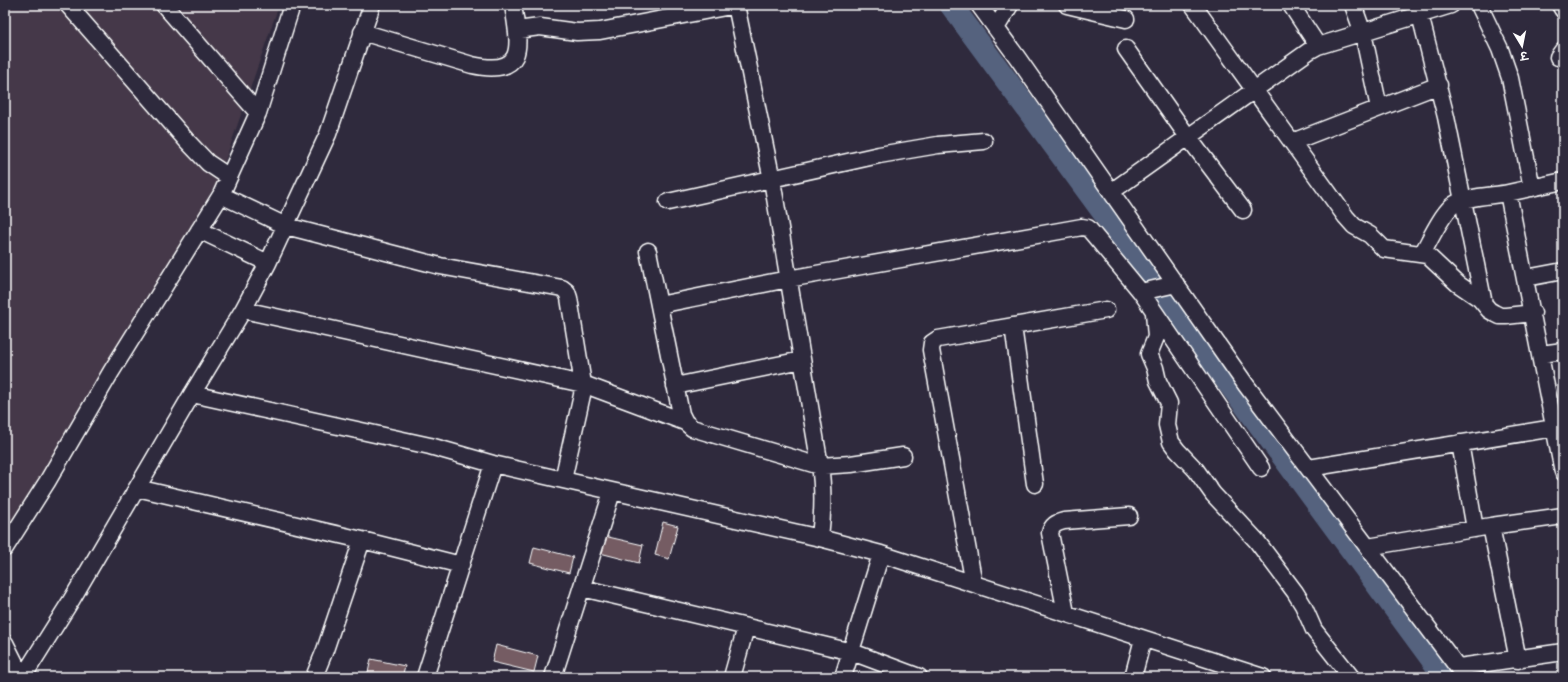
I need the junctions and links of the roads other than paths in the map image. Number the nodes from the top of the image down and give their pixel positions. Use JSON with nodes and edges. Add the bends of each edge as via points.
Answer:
{"nodes":[{"id":1,"x":68,"y":5,"type":"edge"},
{"id":2,"x":164,"y":5,"type":"edge"},
{"id":3,"x":292,"y":5,"type":"edge"},
{"id":4,"x":372,"y":5,"type":"edge"},
{"id":5,"x":513,"y":5,"type":"edge"},
{"id":6,"x":736,"y":5,"type":"edge"},
{"id":7,"x":979,"y":5,"type":"edge"},
{"id":8,"x":1010,"y":5,"type":"edge"},
{"id":9,"x":1067,"y":5,"type":"edge"},
{"id":10,"x":1193,"y":5,"type":"edge"},
{"id":11,"x":1291,"y":5,"type":"edge"},
{"id":12,"x":1354,"y":5,"type":"edge"},
{"id":13,"x":1451,"y":5,"type":"edge"},
{"id":14,"x":1479,"y":5,"type":"edge"},
{"id":15,"x":1560,"y":5,"type":"edge"},
{"id":16,"x":1563,"y":10,"type":"edge"},
{"id":17,"x":1420,"y":15,"type":"junction"},
{"id":18,"x":1126,"y":19,"type":"dead end"},
{"id":19,"x":996,"y":28,"type":"junction"},
{"id":20,"x":517,"y":30,"type":"junction"},
{"id":21,"x":362,"y":32,"type":"junction"},
{"id":22,"x":1363,"y":33,"type":"junction"},
{"id":23,"x":1318,"y":46,"type":"junction"},
{"id":24,"x":1126,"y":49,"type":"dead end"},
{"id":25,"x":1438,"y":85,"type":"junction"},
{"id":26,"x":1256,"y":90,"type":"junction"},
{"id":27,"x":1379,"y":108,"type":"junction"},
{"id":28,"x":258,"y":113,"type":"junction"},
{"id":29,"x":1188,"y":137,"type":"junction"},
{"id":30,"x":984,"y":140,"type":"dead end"},
{"id":31,"x":1292,"y":142,"type":"junction"},
{"id":32,"x":229,"y":177,"type":"junction"},
{"id":33,"x":772,"y":180,"type":"junction"},
{"id":34,"x":1563,"y":181,"type":"edge"},
{"id":35,"x":1532,"y":188,"type":"junction"},
{"id":36,"x":1111,"y":192,"type":"junction"},
{"id":37,"x":1508,"y":193,"type":"junction"},
{"id":38,"x":221,"y":195,"type":"junction"},
{"id":39,"x":1464,"y":200,"type":"junction"},
{"id":40,"x":668,"y":202,"type":"dead end"},
{"id":41,"x":1242,"y":210,"type":"dead end"},
{"id":42,"x":286,"y":226,"type":"junction"},
{"id":43,"x":199,"y":230,"type":"junction"},
{"id":44,"x":648,"y":251,"type":"dead end"},
{"id":45,"x":1422,"y":254,"type":"junction"},
{"id":46,"x":268,"y":263,"type":"junction"},
{"id":47,"x":1563,"y":271,"type":"edge"},
{"id":48,"x":1526,"y":278,"type":"junction"},
{"id":49,"x":788,"y":279,"type":"junction"},
{"id":50,"x":1171,"y":285,"type":"junction"},
{"id":51,"x":1144,"y":291,"type":"junction"},
{"id":52,"x":1484,"y":304,"type":"junction"},
{"id":53,"x":659,"y":305,"type":"junction"},
{"id":54,"x":243,"y":310,"type":"junction"},
{"id":55,"x":1106,"y":310,"type":"dead end"},
{"id":56,"x":1154,"y":312,"type":"junction"},
{"id":57,"x":1533,"y":313,"type":"junction"},
{"id":58,"x":1013,"y":326,"type":"junction"},
{"id":59,"x":1563,"y":351,"type":"edge"},
{"id":60,"x":1541,"y":354,"type":"junction"},
{"id":61,"x":802,"y":360,"type":"junction"},
{"id":62,"x":583,"y":384,"type":"junction"},
{"id":63,"x":675,"y":386,"type":"junction"},
{"id":64,"x":192,"y":394,"type":"junction"},
{"id":65,"x":684,"y":422,"type":"junction"},
{"id":66,"x":1554,"y":428,"type":"junction"},
{"id":67,"x":1460,"y":443,"type":"junction"},
{"id":68,"x":903,"y":456,"type":"dead end"},
{"id":69,"x":493,"y":464,"type":"junction"},
{"id":70,"x":820,"y":466,"type":"junction"},
{"id":71,"x":1261,"y":468,"type":"dead end"},
{"id":72,"x":1309,"y":468,"type":"junction"},
{"id":73,"x":1563,"y":472,"type":"edge"},
{"id":74,"x":563,"y":480,"type":"junction"},
{"id":75,"x":1036,"y":484,"type":"dead end"},
{"id":76,"x":137,"y":488,"type":"junction"},
{"id":77,"x":612,"y":492,"type":"junction"},
{"id":78,"x":1129,"y":516,"type":"dead end"},
{"id":79,"x":1563,"y":516,"type":"edge"},
{"id":80,"x":1491,"y":526,"type":"junction"},
{"id":81,"x":1475,"y":529,"type":"junction"},
{"id":82,"x":820,"y":538,"type":"junction"},
{"id":83,"x":362,"y":540,"type":"junction"},
{"id":84,"x":1368,"y":547,"type":"junction"},
{"id":85,"x":5,"y":548,"type":"edge"},
{"id":86,"x":881,"y":554,"type":"junction"},
{"id":87,"x":461,"y":565,"type":"junction"},
{"id":88,"x":974,"y":584,"type":"junction"},
{"id":89,"x":582,"y":588,"type":"junction"},
{"id":90,"x":1066,"y":613,"type":"junction"},
{"id":91,"x":746,"y":627,"type":"junction"},
{"id":92,"x":1143,"y":639,"type":"junction"},
{"id":93,"x":5,"y":643,"type":"edge"},
{"id":94,"x":852,"y":652,"type":"junction"},
{"id":95,"x":1563,"y":652,"type":"edge"},
{"id":96,"x":1518,"y":660,"type":"junction"},
{"id":97,"x":1225,"y":672,"type":"edge"},
{"id":98,"x":1462,"y":672,"type":"edge"},
{"id":99,"x":23,"y":677,"type":"edge"},
{"id":100,"x":314,"y":677,"type":"edge"},
{"id":101,"x":425,"y":677,"type":"edge"},
{"id":102,"x":553,"y":677,"type":"edge"},
{"id":103,"x":732,"y":677,"type":"edge"},
{"id":104,"x":843,"y":677,"type":"edge"},
{"id":105,"x":919,"y":677,"type":"edge"},
{"id":106,"x":1133,"y":677,"type":"edge"},
{"id":107,"x":1263,"y":677,"type":"edge"},
{"id":108,"x":1351,"y":677,"type":"edge"}],
"edges":[{"from":1,"to":32,"type":"street","via":[[187,141],[208,163]]},
{"from":2,"to":28,"type":"street"},
{"from":3,"to":28,"type":"street"},
{"from":4,"to":21,"type":"street"},
{"from":5,"to":20,"type":"street"},
{"from":6,"to":20,"type":"street","via":[[600,31],[577,32],[540,27]]},
{"from":6,"to":33,"type":"street"},
{"from":7,"to":19,"type":"street"},
{"from":8,"to":19,"type":"street"},
{"from":9,"to":18,"type":"street"},
{"from":10,"to":26,"type":"street"},
{"from":11,"to":23,"type":"street"},
{"from":12,"to":22,"type":"street"},
{"from":13,"to":17,"type":"street"},
{"from":14,"to":35,"type":"street","via":[[1500,49],[1510,78]]},
{"from":15,"to":16,"type":"street"},
{"from":17,"to":22,"type":"street"},
{"from":17,"to":25,"type":"street"},
{"from":19,"to":36,"type":"street"},
{"from":20,"to":21,"type":"street","via":[[517,54],[512,61],[497,68],[472,65]]},
{"from":21,"to":42,"type":"street","via":[[328,134]]},
{"from":22,"to":23,"type":"street"},
{"from":22,"to":27,"type":"street"},
{"from":23,"to":26,"type":"street","via":[[1300,56]]},
{"from":24,"to":29,"type":"street"},
{"from":25,"to":27,"type":"street"},
{"from":25,"to":39,"type":"street"},
{"from":26,"to":29,"type":"street"},
{"from":26,"to":31,"type":"street"},
{"from":27,"to":31,"type":"street"},
{"from":28,"to":32,"type":"street"},
{"from":29,"to":36,"type":"street"},
{"from":29,"to":41,"type":"street"},
{"from":30,"to":33,"type":"street","via":[[879,155]]},
{"from":31,"to":45,"type":"street","via":[[1354,226],[1370,235],[1384,249]]},
{"from":32,"to":38,"type":"street"},
{"from":33,"to":40,"type":"street"},
{"from":33,"to":49,"type":"street"},
{"from":34,"to":35,"type":"street"},
{"from":35,"to":37,"type":"street"},
{"from":36,"to":50,"type":"street"},
{"from":37,"to":39,"type":"street"},
{"from":37,"to":48,"type":"street"},
{"from":38,"to":42,"type":"street"},
{"from":38,"to":43,"type":"street"},
{"from":39,"to":45,"type":"street","via":[[1450,207]]},
{"from":39,"to":52,"type":"street"},
{"from":42,"to":46,"type":"street"},
{"from":42,"to":62,"type":"street","via":[[440,266],[562,288],[569,298]]},
{"from":43,"to":46,"type":"street"},
{"from":43,"to":85,"type":"street"},
{"from":44,"to":53,"type":"street"},
{"from":45,"to":52,"type":"street","via":[[1431,258]]},
{"from":46,"to":54,"type":"street"},
{"from":47,"to":48,"type":"street"},
{"from":48,"to":57,"type":"street"},
{"from":49,"to":51,"type":"street","via":[[1082,226],[1088,228]]},
{"from":49,"to":53,"type":"street"},
{"from":49,"to":61,"type":"street"},
{"from":50,"to":51,"type":"street"},
{"from":50,"to":72,"type":"street"},
{"from":51,"to":56,"type":"street"},
{"from":52,"to":57,"type":"street","via":[[1500,316]]},
{"from":53,"to":63,"type":"street"},
{"from":54,"to":62,"type":"street"},
{"from":54,"to":64,"type":"street"},
{"from":55,"to":58,"type":"street"},
{"from":56,"to":71,"type":"street"},
{"from":56,"to":108,"type":"street","via":[[1156,337],[1149,354],[1169,403],[1167,425],[1171,442],[1228,511],[1256,540],[1295,592],[1314,630]]},
{"from":57,"to":60,"type":"street"},
{"from":58,"to":75,"type":"street"},
{"from":58,"to":88,"type":"street","via":[[938,339],[932,343],[931,350]]},
{"from":59,"to":60,"type":"street"},
{"from":60,"to":66,"type":"street"},
{"from":61,"to":63,"type":"street"},
{"from":61,"to":70,"type":"street"},
{"from":62,"to":65,"type":"street"},
{"from":62,"to":74,"type":"street"},
{"from":63,"to":65,"type":"street"},
{"from":64,"to":69,"type":"street","via":[[430,446]]},
{"from":64,"to":76,"type":"street"},
{"from":65,"to":70,"type":"street","via":[[692,428]]},
{"from":66,"to":67,"type":"street"},
{"from":66,"to":73,"type":"street"},
{"from":67,"to":72,"type":"street"},
{"from":67,"to":81,"type":"street"},
{"from":68,"to":70,"type":"street"},
{"from":69,"to":74,"type":"street"},
{"from":69,"to":87,"type":"street"},
{"from":70,"to":82,"type":"street","via":[[824,508]]},
{"from":72,"to":84,"type":"street"},
{"from":74,"to":77,"type":"street"},
{"from":76,"to":83,"type":"street"},
{"from":76,"to":99,"type":"street"},
{"from":77,"to":82,"type":"street"},
{"from":77,"to":89,"type":"street"},
{"from":78,"to":90,"type":"street","via":[[1064,521],[1051,527],[1050,533]]},
{"from":79,"to":80,"type":"street"},
{"from":80,"to":81,"type":"street"},
{"from":80,"to":96,"type":"street"},
{"from":81,"to":84,"type":"street"},
{"from":82,"to":86,"type":"street"},
{"from":83,"to":87,"type":"street"},
{"from":83,"to":100,"type":"street"},
{"from":84,"to":98,"type":"street"},
{"from":86,"to":88,"type":"street"},
{"from":86,"to":94,"type":"street"},
{"from":87,"to":101,"type":"street"},
{"from":88,"to":90,"type":"street"},
{"from":89,"to":91,"type":"street"},
{"from":89,"to":102,"type":"street"},
{"from":90,"to":92,"type":"street"},
{"from":91,"to":94,"type":"street"},
{"from":91,"to":103,"type":"street"},
{"from":92,"to":97,"type":"street"},
{"from":92,"to":106,"type":"street"},
{"from":93,"to":99,"type":"street"},
{"from":94,"to":104,"type":"street"},
{"from":94,"to":105,"type":"street"},
{"from":95,"to":96,"type":"street"},
{"from":96,"to":98,"type":"street"},
{"from":97,"to":107,"type":"street"}]}
